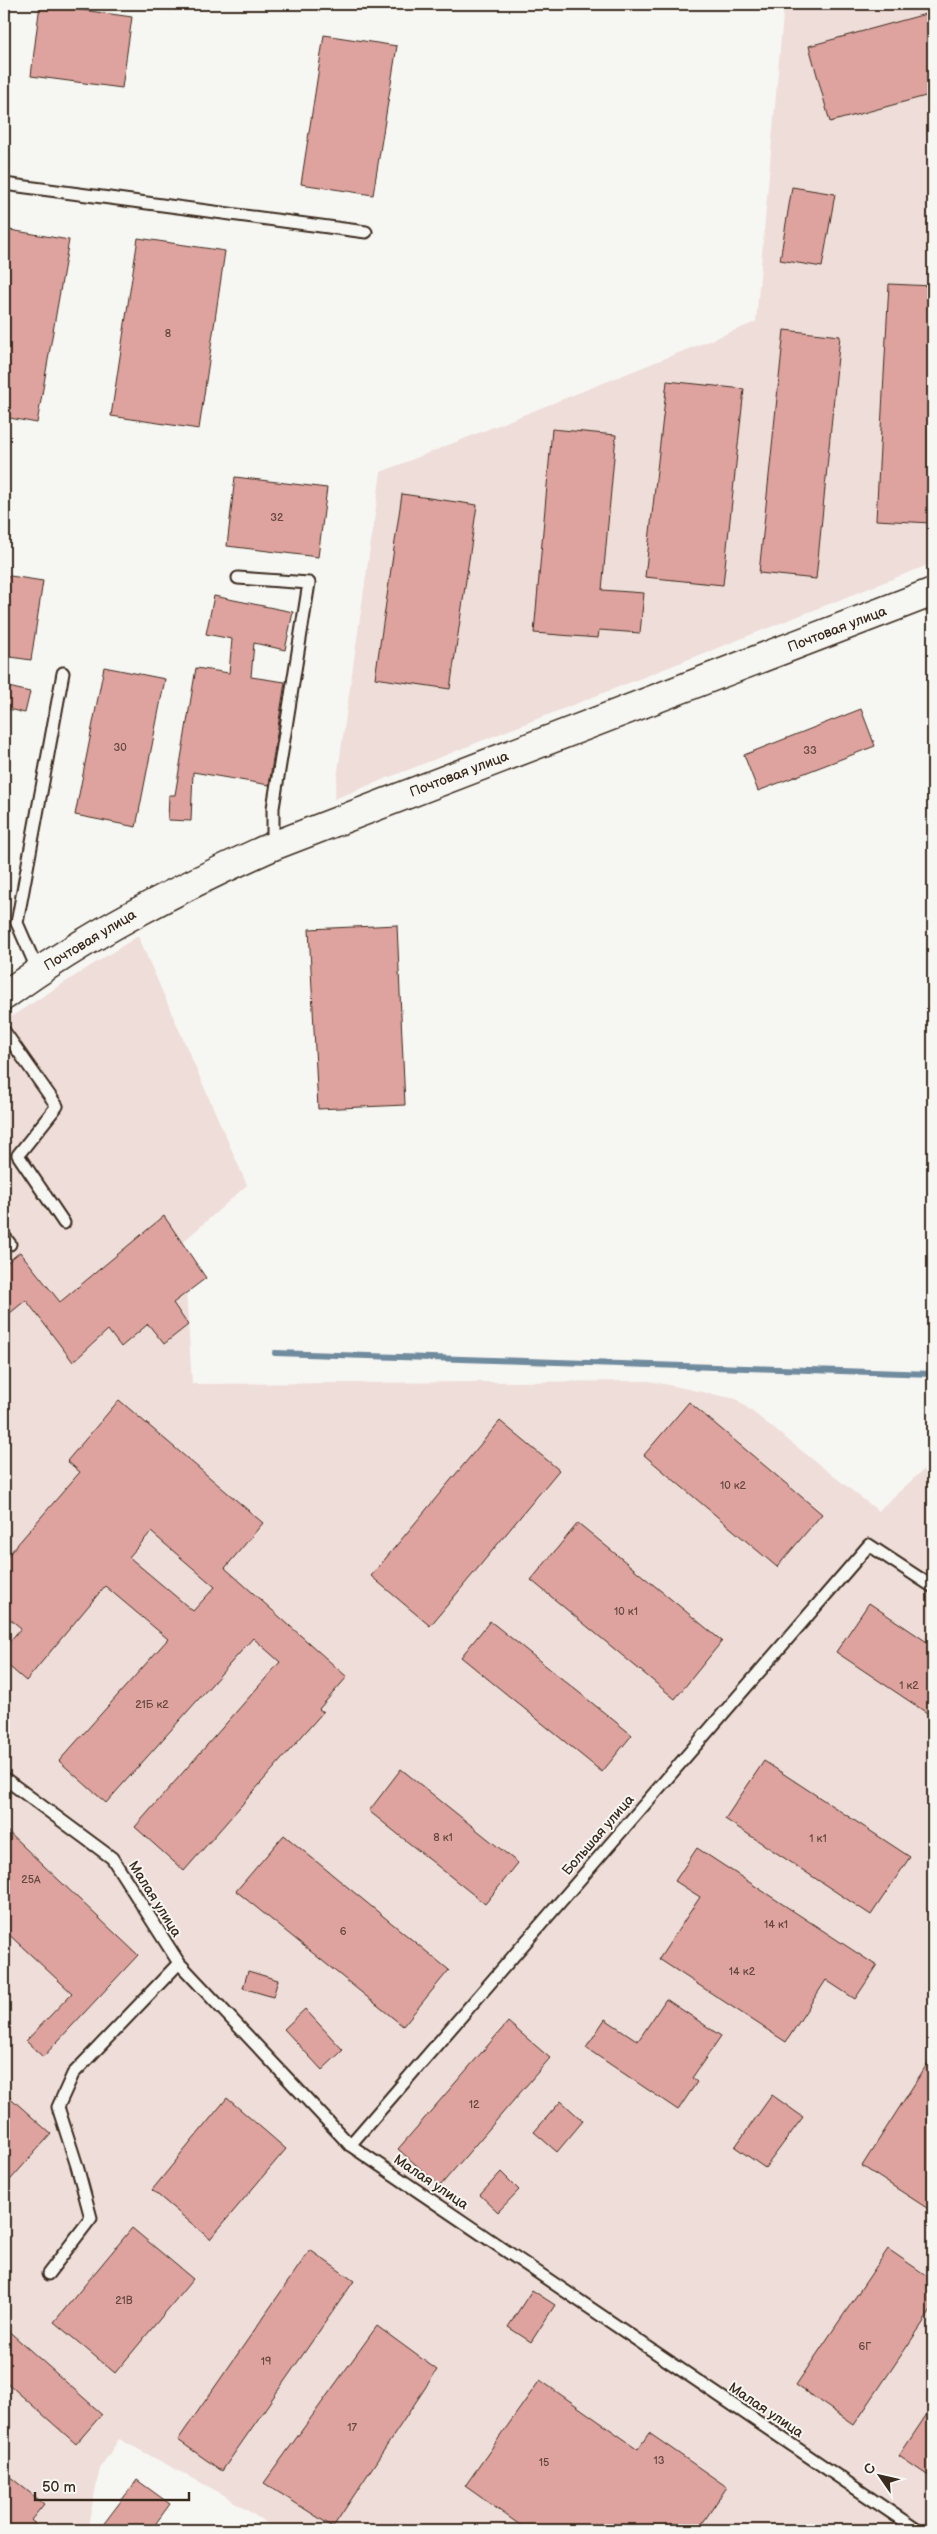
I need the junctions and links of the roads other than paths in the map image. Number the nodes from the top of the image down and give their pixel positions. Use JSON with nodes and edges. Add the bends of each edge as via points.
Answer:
{"nodes":[{"id":1,"x":4,"y":184,"type":"edge"},
{"id":2,"x":366,"y":232,"type":"dead end"},
{"id":3,"x":238,"y":578,"type":"dead end"},
{"id":4,"x":933,"y":592,"type":"edge"},
{"id":5,"x":63,"y":673,"type":"dead end"},
{"id":6,"x":273,"y":846,"type":"junction"},
{"id":7,"x":38,"y":971,"type":"junction"},
{"id":8,"x":4,"y":996,"type":"edge"},
{"id":9,"x":4,"y":1031,"type":"edge"},
{"id":10,"x":64,"y":1223,"type":"dead end"},
{"id":11,"x":933,"y":1587,"type":"edge"},
{"id":12,"x":4,"y":1778,"type":"edge"},
{"id":13,"x":179,"y":1963,"type":"junction"},
{"id":14,"x":350,"y":2146,"type":"junction"},
{"id":15,"x":48,"y":2274,"type":"dead end"},
{"id":16,"x":917,"y":2530,"type":"edge"}],
"edges":[{"from":1,"to":2,"type":"lane"},
{"from":3,"to":6,"type":"lane","via":[[309,583],[273,808]]},
{"from":4,"to":6,"type":"street","name":"Почтовая улица"},
{"from":5,"to":7,"type":"lane","via":[[17,923]]},
{"from":6,"to":7,"type":"street","name":"Почтовая улица","via":[[197,880],[112,925]]},
{"from":7,"to":8,"type":"street","name":"Почтовая улица"},
{"from":9,"to":10,"type":"lane","via":[[57,1106],[18,1155]]},
{"from":11,"to":14,"type":"lane","name":"Большая улица","via":[[869,1545]]},
{"from":12,"to":13,"type":"lane","name":"Малая улица","via":[[112,1858]]},
{"from":13,"to":14,"type":"lane","name":"Малая улица"},
{"from":13,"to":15,"type":"lane","via":[[73,2074],[58,2107],[91,2218]]},
{"from":14,"to":16,"type":"lane","name":"Малая улица"}]}
